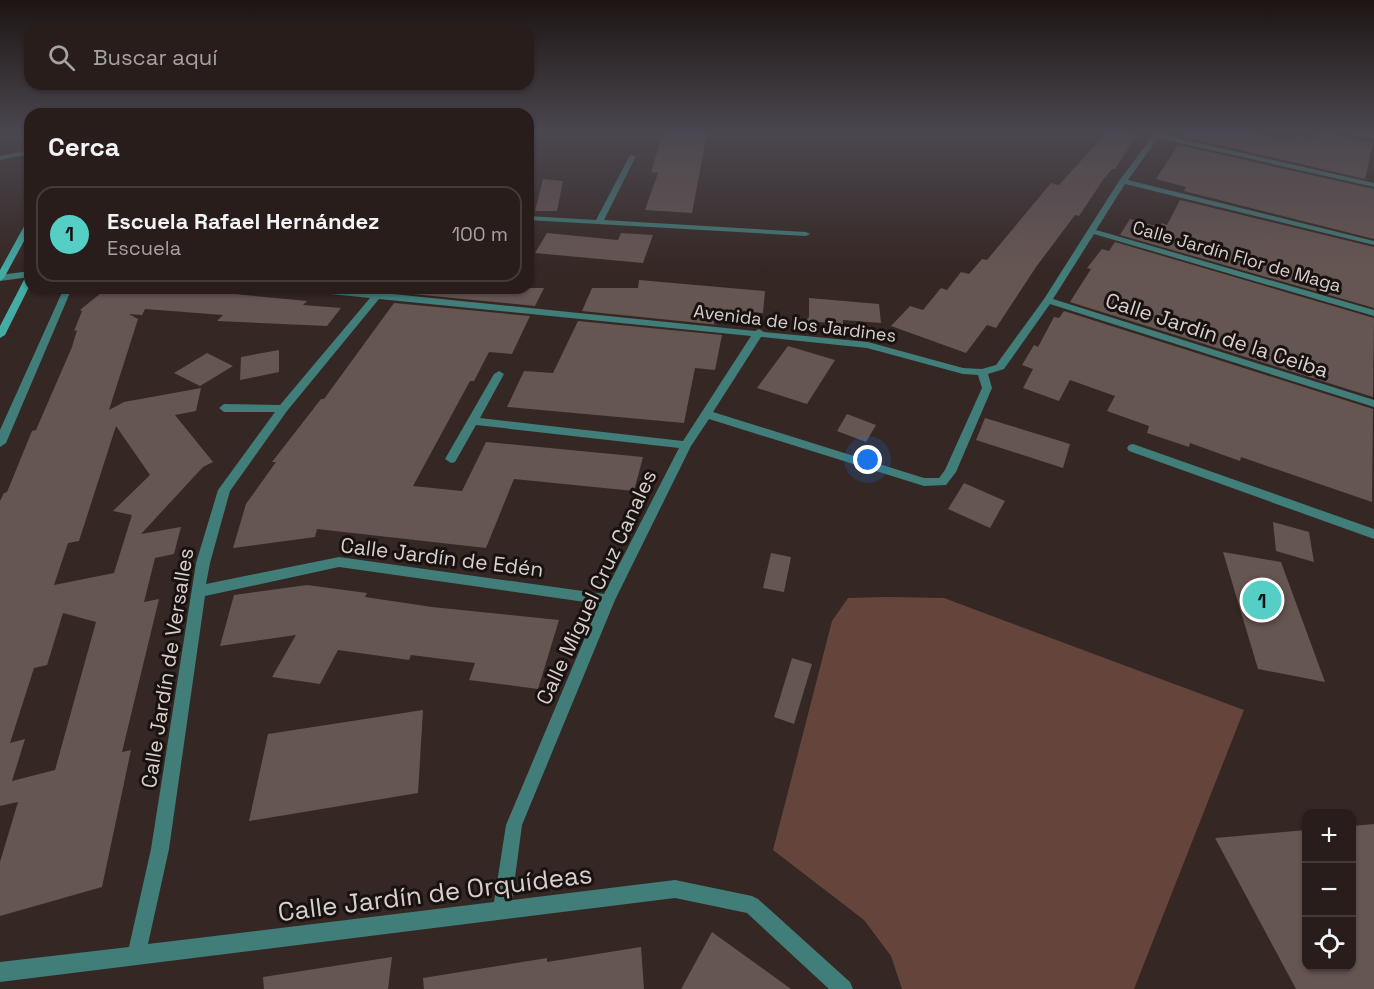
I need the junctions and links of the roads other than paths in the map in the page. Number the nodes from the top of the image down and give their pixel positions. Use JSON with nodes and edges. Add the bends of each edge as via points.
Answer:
{"nodes":[{"id":1,"x":620,"y":179,"type":"edge"},
{"id":2,"x":1349,"y":179,"type":"edge"},
{"id":3,"x":1123,"y":181,"type":"joint"},
{"id":4,"x":1374,"y":185,"type":"edge"},
{"id":5,"x":534,"y":218,"type":"edge"},
{"id":6,"x":599,"y":221,"type":"junction"},
{"id":7,"x":1091,"y":231,"type":"junction"},
{"id":8,"x":806,"y":234,"type":"dead end"},
{"id":9,"x":24,"y":235,"type":"edge"},
{"id":10,"x":1374,"y":243,"type":"edge"},
{"id":11,"x":24,"y":276,"type":"edge"},
{"id":12,"x":0,"y":278,"type":"edge"},
{"id":13,"x":24,"y":287,"type":"edge"},
{"id":14,"x":65,"y":294,"type":"edge"},
{"id":15,"x":378,"y":294,"type":"edge"},
{"id":16,"x":399,"y":294,"type":"edge"},
{"id":17,"x":1048,"y":300,"type":"junction"},
{"id":18,"x":1374,"y":313,"type":"edge"},
{"id":19,"x":759,"y":332,"type":"junction"},
{"id":20,"x":0,"y":334,"type":"edge"},
{"id":21,"x":982,"y":372,"type":"junction"},
{"id":22,"x":499,"y":374,"type":"dead end"},
{"id":23,"x":1374,"y":404,"type":"edge"},
{"id":24,"x":224,"y":408,"type":"dead end"},
{"id":25,"x":284,"y":409,"type":"junction"},
{"id":26,"x":706,"y":414,"type":"junction"},
{"id":27,"x":474,"y":421,"type":"junction"},
{"id":28,"x":0,"y":443,"type":"edge"},
{"id":29,"x":686,"y":445,"type":"junction"},
{"id":30,"x":1133,"y":448,"type":"dead end"},
{"id":31,"x":451,"y":459,"type":"dead end"},
{"id":32,"x":1374,"y":534,"type":"edge"},
{"id":33,"x":201,"y":591,"type":"junction"},
{"id":34,"x":608,"y":600,"type":"junction"},
{"id":35,"x":502,"y":910,"type":"junction"},
{"id":36,"x":136,"y":955,"type":"junction"},
{"id":37,"x":0,"y":972,"type":"edge"},
{"id":38,"x":843,"y":989,"type":"edge"}],
"edges":[{"from":1,"to":6,"type":"street"},
{"from":2,"to":4,"type":"street"},
{"from":3,"to":7,"type":"street"},
{"from":3,"to":10,"type":"street"},
{"from":5,"to":6,"type":"street"},
{"from":6,"to":8,"type":"street"},
{"from":7,"to":17,"type":"street"},
{"from":7,"to":18,"type":"street","name":"Calle Jardín Flor de Maga"},
{"from":9,"to":12,"type":"main road"},
{"from":11,"to":12,"type":"street"},
{"from":13,"to":20,"type":"main road"},
{"from":14,"to":28,"type":"street"},
{"from":15,"to":25,"type":"street","name":"Calle Jardín de Versalles"},
{"from":16,"to":19,"type":"street","name":"Avenida de los Jardines"},
{"from":17,"to":21,"type":"street","via":[[1000,367]]},
{"from":17,"to":23,"type":"street","name":"Calle Jardín de la Ceiba"},
{"from":19,"to":21,"type":"street","name":"Avenida de los Jardines","via":[[883,347],[963,371]]},
{"from":19,"to":26,"type":"street","name":"Calle Miguel Cruz Canales"},
{"from":21,"to":26,"type":"street","via":[[987,388],[942,482],[924,482]]},
{"from":22,"to":27,"type":"street"},
{"from":24,"to":25,"type":"street"},
{"from":25,"to":33,"type":"street","name":"Calle Jardín de Versalles","via":[[224,490],[203,563]]},
{"from":26,"to":29,"type":"street","name":"Calle Miguel Cruz Canales"},
{"from":27,"to":29,"type":"street"},
{"from":27,"to":31,"type":"street"},
{"from":29,"to":34,"type":"street","name":"Calle Miguel Cruz Canales"},
{"from":30,"to":32,"type":"street"},
{"from":33,"to":34,"type":"street","name":"Calle Jardín de Edén","via":[[339,562]]},
{"from":33,"to":36,"type":"street","name":"Calle Jardín de Versalles","via":[[191,628],[160,849]]},
{"from":34,"to":35,"type":"street","name":"Calle Miguel Cruz Canales","via":[[514,825]]},
{"from":35,"to":36,"type":"street","name":"Calle Jardín de Orquídeas"},
{"from":35,"to":38,"type":"street","name":"Calle Jardín de Orquídeas","via":[[675,889],[752,905]]},
{"from":36,"to":37,"type":"street","name":"Calle Jardín de Orquídeas"}]}
